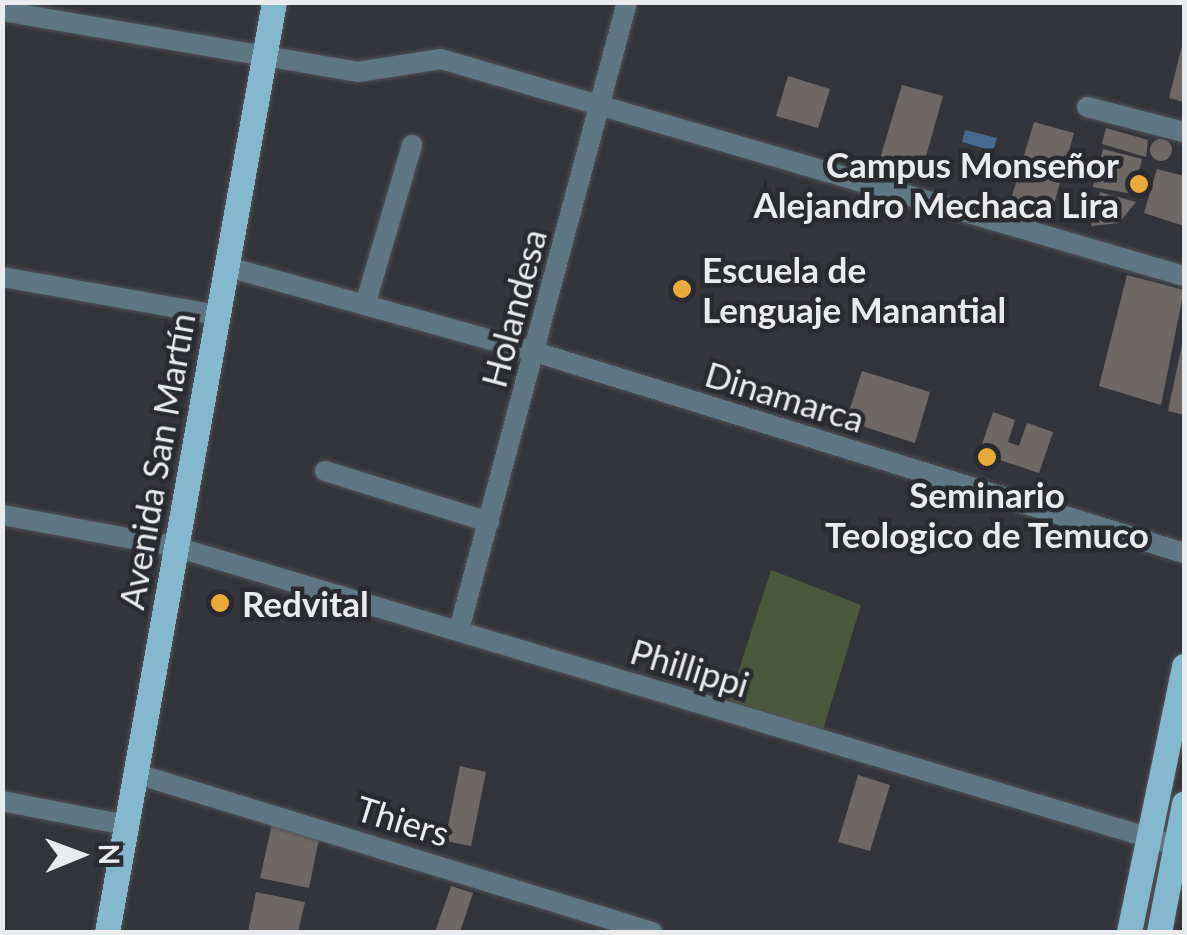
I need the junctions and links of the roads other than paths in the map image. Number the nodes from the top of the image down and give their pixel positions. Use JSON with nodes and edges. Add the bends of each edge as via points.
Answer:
{"nodes":[{"id":1,"x":274,"y":2,"type":"edge"},
{"id":2,"x":626,"y":2,"type":"edge"},
{"id":3,"x":2,"y":12,"type":"edge"},
{"id":4,"x":264,"y":54,"type":"junction"},
{"id":5,"x":1087,"y":107,"type":"dead end"},
{"id":6,"x":600,"y":110,"type":"junction"},
{"id":7,"x":1184,"y":132,"type":"edge"},
{"id":8,"x":412,"y":145,"type":"dead end"},
{"id":9,"x":228,"y":267,"type":"junction"},
{"id":10,"x":1184,"y":276,"type":"edge"},
{"id":11,"x":2,"y":278,"type":"edge"},
{"id":12,"x":365,"y":305,"type":"junction"},
{"id":13,"x":218,"y":316,"type":"junction"},
{"id":14,"x":535,"y":352,"type":"junction"},
{"id":15,"x":326,"y":472,"type":"dead end"},
{"id":16,"x":2,"y":514,"type":"edge"},
{"id":17,"x":490,"y":522,"type":"junction"},
{"id":18,"x":176,"y":546,"type":"junction"},
{"id":19,"x":1184,"y":553,"type":"edge"},
{"id":20,"x":459,"y":630,"type":"junction"},
{"id":21,"x":1184,"y":666,"type":"edge"},
{"id":22,"x":134,"y":774,"type":"junction"},
{"id":23,"x":2,"y":801,"type":"edge"},
{"id":24,"x":1184,"y":804,"type":"edge"},
{"id":25,"x":126,"y":824,"type":"junction"},
{"id":26,"x":1146,"y":838,"type":"junction"},
{"id":27,"x":1180,"y":847,"type":"edge"},
{"id":28,"x":107,"y":932,"type":"edge"},
{"id":29,"x":652,"y":932,"type":"edge"},
{"id":30,"x":1129,"y":932,"type":"edge"},
{"id":31,"x":1159,"y":932,"type":"edge"}],
"edges":[{"from":1,"to":4,"type":"main road","name":"Avenida San Martín"},
{"from":2,"to":6,"type":"street","name":"Holandesa"},
{"from":3,"to":4,"type":"street"},
{"from":4,"to":6,"type":"street","via":[[358,72],[441,59]]},
{"from":4,"to":9,"type":"main road","name":"Avenida San Martín"},
{"from":5,"to":7,"type":"street"},
{"from":6,"to":10,"type":"street"},
{"from":6,"to":14,"type":"street","name":"Holandesa"},
{"from":8,"to":12,"type":"street"},
{"from":9,"to":12,"type":"street","name":"Dinamarca"},
{"from":9,"to":13,"type":"main road","name":"Avenida San Martín"},
{"from":11,"to":13,"type":"street"},
{"from":12,"to":14,"type":"street","name":"Dinamarca"},
{"from":13,"to":18,"type":"main road","name":"Avenida San Martín"},
{"from":14,"to":17,"type":"street","name":"Holandesa"},
{"from":14,"to":19,"type":"street","name":"Dinamarca"},
{"from":15,"to":17,"type":"street"},
{"from":16,"to":18,"type":"street","name":"Phillippi"},
{"from":17,"to":20,"type":"street","name":"Holandesa"},
{"from":18,"to":20,"type":"street","name":"Phillippi"},
{"from":18,"to":22,"type":"main road","name":"Avenida San Martín"},
{"from":20,"to":26,"type":"street","name":"Phillippi"},
{"from":21,"to":26,"type":"main road"},
{"from":22,"to":25,"type":"main road","name":"Avenida San Martín"},
{"from":22,"to":29,"type":"street","name":"Thiers"},
{"from":23,"to":25,"type":"street"},
{"from":24,"to":27,"type":"main road"},
{"from":25,"to":28,"type":"main road","name":"Avenida San Martín"},
{"from":26,"to":27,"type":"street","name":"Phillippi"},
{"from":26,"to":30,"type":"main road"},
{"from":27,"to":31,"type":"main road"}]}
